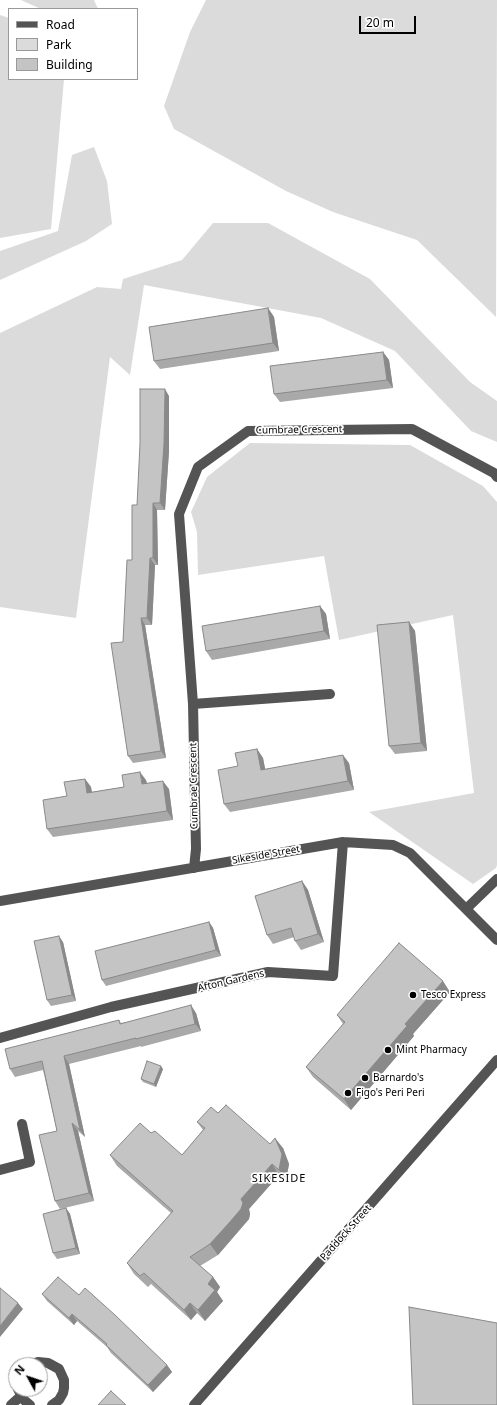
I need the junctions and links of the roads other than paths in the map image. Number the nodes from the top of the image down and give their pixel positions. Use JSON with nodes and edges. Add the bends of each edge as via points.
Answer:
{"nodes":[{"id":1,"x":497,"y":477,"type":"edge"},
{"id":2,"x":330,"y":694,"type":"dead end"},
{"id":3,"x":193,"y":704,"type":"junction"},
{"id":4,"x":343,"y":842,"type":"junction"},
{"id":5,"x":194,"y":868,"type":"junction"},
{"id":6,"x":497,"y":879,"type":"edge"},
{"id":7,"x":0,"y":901,"type":"edge"},
{"id":8,"x":466,"y":909,"type":"junction"},
{"id":9,"x":497,"y":940,"type":"edge"},
{"id":10,"x":0,"y":1038,"type":"edge"},
{"id":11,"x":497,"y":1060,"type":"edge"},
{"id":12,"x":22,"y":1124,"type":"dead end"},
{"id":13,"x":0,"y":1170,"type":"edge"},
{"id":14,"x":48,"y":1363,"type":"edge"},
{"id":15,"x":23,"y":1397,"type":"edge"},
{"id":16,"x":30,"y":1405,"type":"edge"},
{"id":17,"x":52,"y":1405,"type":"edge"},
{"id":18,"x":194,"y":1405,"type":"edge"}],
"edges":[{"from":1,"to":3,"type":"street","name":"Cumbrae Crescent","via":[[494,473],[412,429],[248,431],[198,467],[179,514]]},
{"from":2,"to":3,"type":"street"},
{"from":3,"to":5,"type":"street","name":"Cumbrae Crescent","via":[[196,849]]},
{"from":4,"to":5,"type":"street","name":"Sikeside Street"},
{"from":4,"to":8,"type":"street","name":"Sikeside Street","via":[[393,845],[410,853]]},
{"from":4,"to":10,"type":"street","name":"Afton Gardens","via":[[333,976],[268,972],[110,1008]]},
{"from":5,"to":7,"type":"street","name":"Sikeside Street"},
{"from":6,"to":8,"type":"street"},
{"from":8,"to":9,"type":"street","name":"Sikeside Street"},
{"from":11,"to":18,"type":"street","name":"Paddock Street"},
{"from":12,"to":13,"type":"street","via":[[30,1162]]},
{"from":14,"to":17,"type":"street","via":[[59,1369],[64,1380],[63,1393]]},
{"from":15,"to":16,"type":"street"}]}
